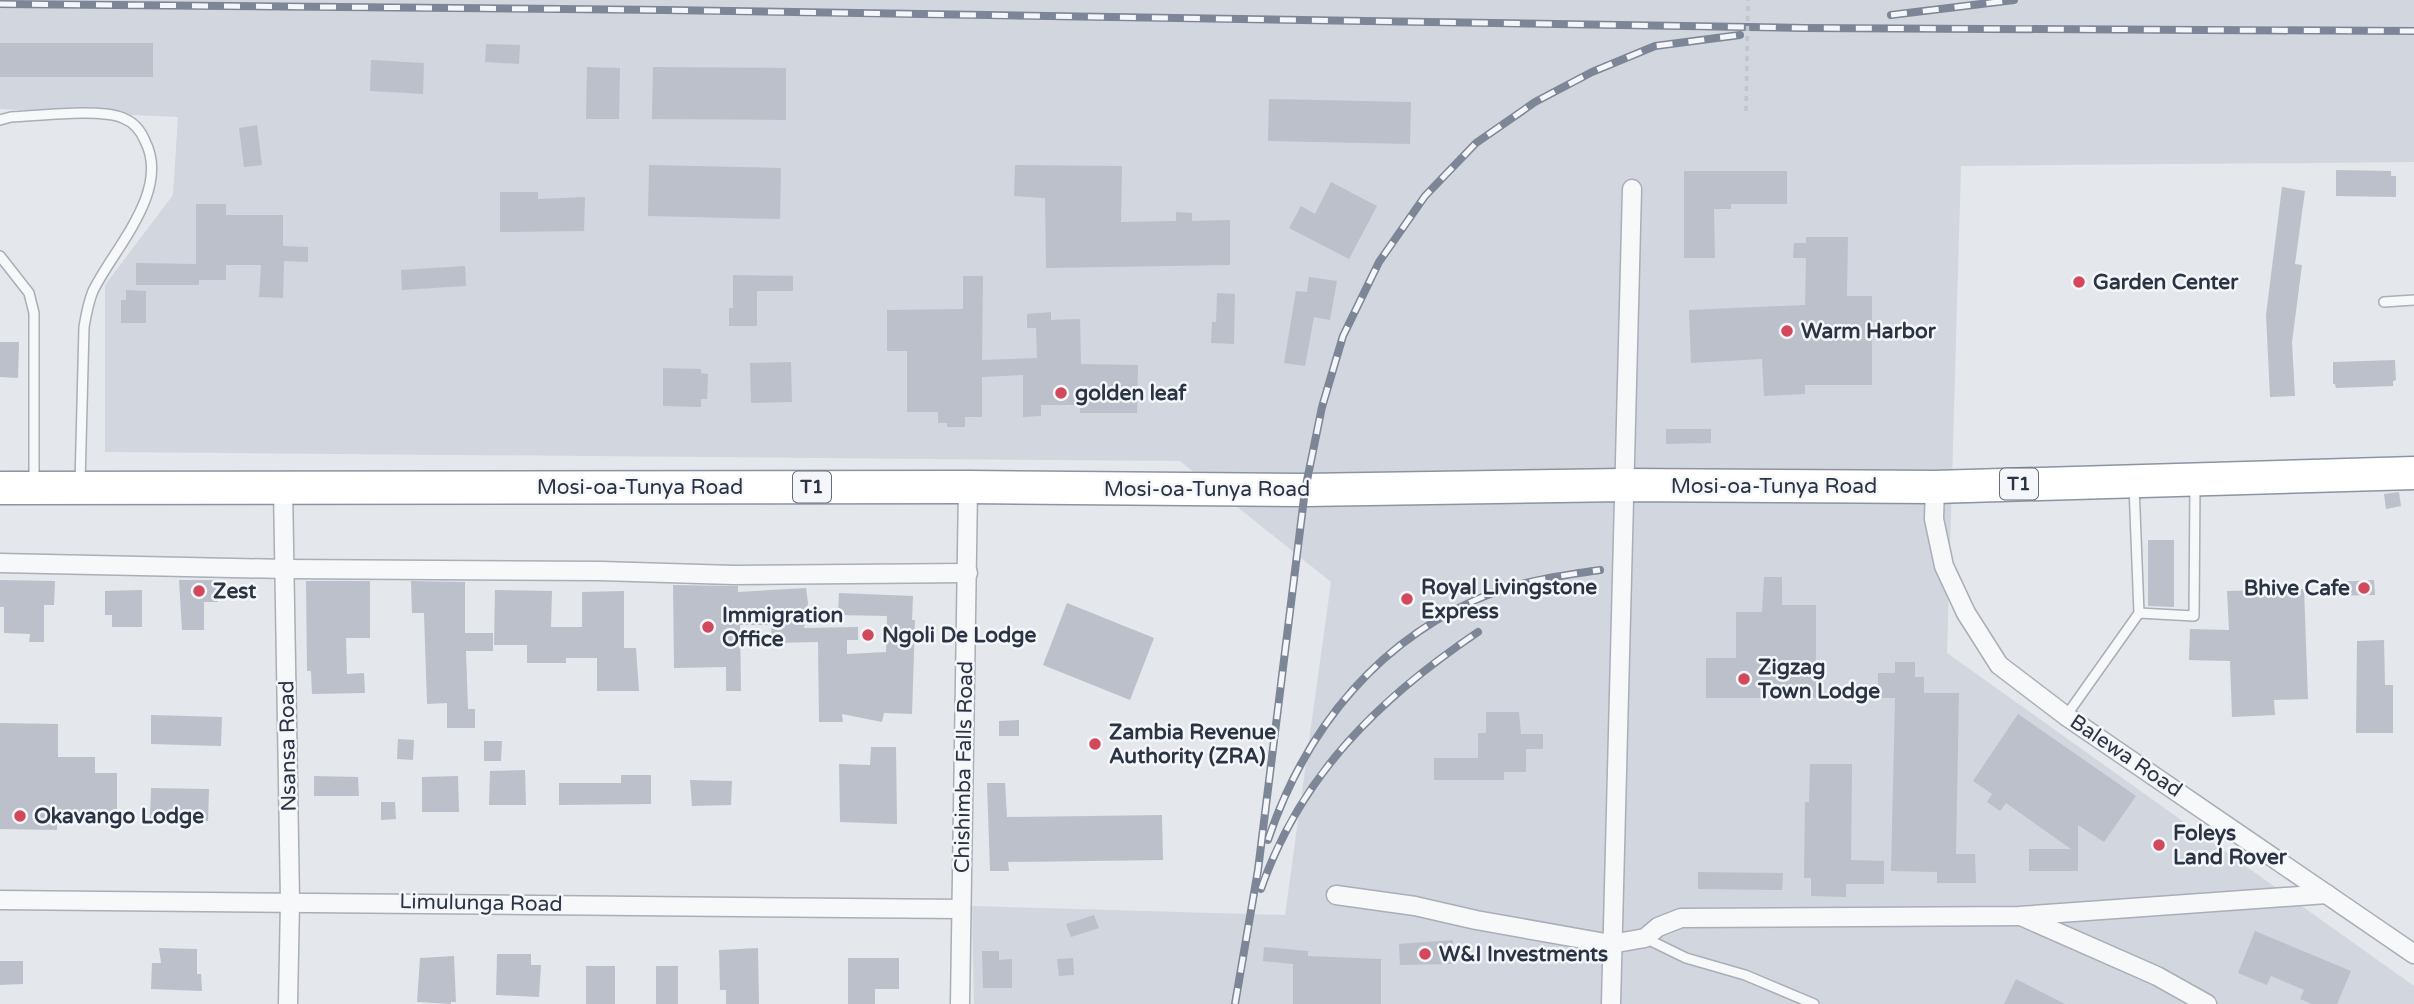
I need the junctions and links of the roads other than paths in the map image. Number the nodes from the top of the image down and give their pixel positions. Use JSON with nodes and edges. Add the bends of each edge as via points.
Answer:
{"nodes":[{"id":1,"x":0,"y":120,"type":"edge"},
{"id":2,"x":1632,"y":189,"type":"dead end"},
{"id":3,"x":0,"y":256,"type":"edge"},
{"id":4,"x":2414,"y":300,"type":"edge"},
{"id":5,"x":2384,"y":302,"type":"dead end"},
{"id":6,"x":2414,"y":473,"type":"edge"},
{"id":7,"x":2195,"y":479,"type":"junction"},
{"id":8,"x":2134,"y":481,"type":"junction"},
{"id":9,"x":1623,"y":485,"type":"junction"},
{"id":10,"x":283,"y":487,"type":"junction"},
{"id":11,"x":968,"y":487,"type":"junction"},
{"id":12,"x":1935,"y":487,"type":"junction"},
{"id":13,"x":0,"y":488,"type":"edge"},
{"id":14,"x":34,"y":488,"type":"junction"},
{"id":15,"x":79,"y":488,"type":"junction"},
{"id":16,"x":0,"y":563,"type":"edge"},
{"id":17,"x":285,"y":569,"type":"junction"},
{"id":18,"x":968,"y":573,"type":"junction"},
{"id":19,"x":2139,"y":613,"type":"junction"},
{"id":20,"x":2066,"y":716,"type":"junction"},
{"id":21,"x":2327,"y":894,"type":"junction"},
{"id":22,"x":1336,"y":895,"type":"dead end"},
{"id":23,"x":0,"y":900,"type":"edge"},
{"id":24,"x":290,"y":901,"type":"junction"},
{"id":25,"x":961,"y":909,"type":"junction"},
{"id":26,"x":2019,"y":916,"type":"junction"},
{"id":27,"x":1646,"y":938,"type":"junction"},
{"id":28,"x":1611,"y":944,"type":"junction"},
{"id":29,"x":2414,"y":954,"type":"edge"},
{"id":30,"x":288,"y":1004,"type":"edge"},
{"id":31,"x":960,"y":1004,"type":"edge"},
{"id":32,"x":1611,"y":1004,"type":"edge"},
{"id":33,"x":1814,"y":1004,"type":"edge"},
{"id":34,"x":2207,"y":1004,"type":"edge"}],
"edges":[{"from":1,"to":15,"type":"lane","via":[[101,114],[123,118],[140,131],[151,152],[146,197],[88,306]]},
{"from":2,"to":9,"type":"street"},
{"from":3,"to":14,"type":"lane","via":[[29,293],[34,313]]},
{"from":4,"to":5,"type":"lane"},
{"from":6,"to":7,"type":"highway","name":"Mosi-oa-Tunya Road","number":"T1"},
{"from":7,"to":8,"type":"highway","name":"Mosi-oa-Tunya Road","number":"T1"},
{"from":7,"to":19,"type":"lane","via":[[2194,615]]},
{"from":8,"to":12,"type":"highway","name":"Mosi-oa-Tunya Road","number":"T1"},
{"from":8,"to":19,"type":"lane"},
{"from":9,"to":11,"type":"highway","name":"Mosi-oa-Tunya Road","number":"T1","via":[[1305,490]]},
{"from":9,"to":12,"type":"highway","name":"Mosi-oa-Tunya Road","number":"T1"},
{"from":9,"to":28,"type":"street"},
{"from":10,"to":11,"type":"highway","name":"Mosi-oa-Tunya Road","number":"T1"},
{"from":10,"to":15,"type":"highway","name":"Mosi-oa-Tunya Road","number":"T1"},
{"from":10,"to":17,"type":"street","name":"Nsansa Road"},
{"from":11,"to":18,"type":"street","name":"Chishimba Falls Road"},
{"from":12,"to":20,"type":"street","name":"Balewa Road","via":[[1934,519],[1944,566],[1966,613],[1999,665]]},
{"from":13,"to":14,"type":"highway","name":"Mosi-oa-Tunya Road","number":"T1"},
{"from":14,"to":15,"type":"highway","name":"Mosi-oa-Tunya Road","number":"T1"},
{"from":16,"to":17,"type":"street"},
{"from":17,"to":18,"type":"street"},
{"from":17,"to":24,"type":"street","name":"Nsansa Road"},
{"from":18,"to":25,"type":"street","name":"Chishimba Falls Road"},
{"from":19,"to":20,"type":"lane"},
{"from":20,"to":21,"type":"street","name":"Balewa Road"},
{"from":21,"to":26,"type":"street"},
{"from":21,"to":29,"type":"street","name":"Balewa Road"},
{"from":22,"to":28,"type":"street"},
{"from":23,"to":24,"type":"street","name":"Limulunga Road"},
{"from":24,"to":25,"type":"street","name":"Limulunga Road"},
{"from":24,"to":30,"type":"street","name":"Nsansa Road"},
{"from":25,"to":31,"type":"street","name":"Chishimba Falls Road"},
{"from":26,"to":27,"type":"street","via":[[1681,918],[1658,927]]},
{"from":26,"to":34,"type":"street","via":[[2157,976]]},
{"from":27,"to":28,"type":"street"},
{"from":27,"to":33,"type":"lane","via":[[1686,958],[1745,975]]},
{"from":28,"to":32,"type":"street"}]}
